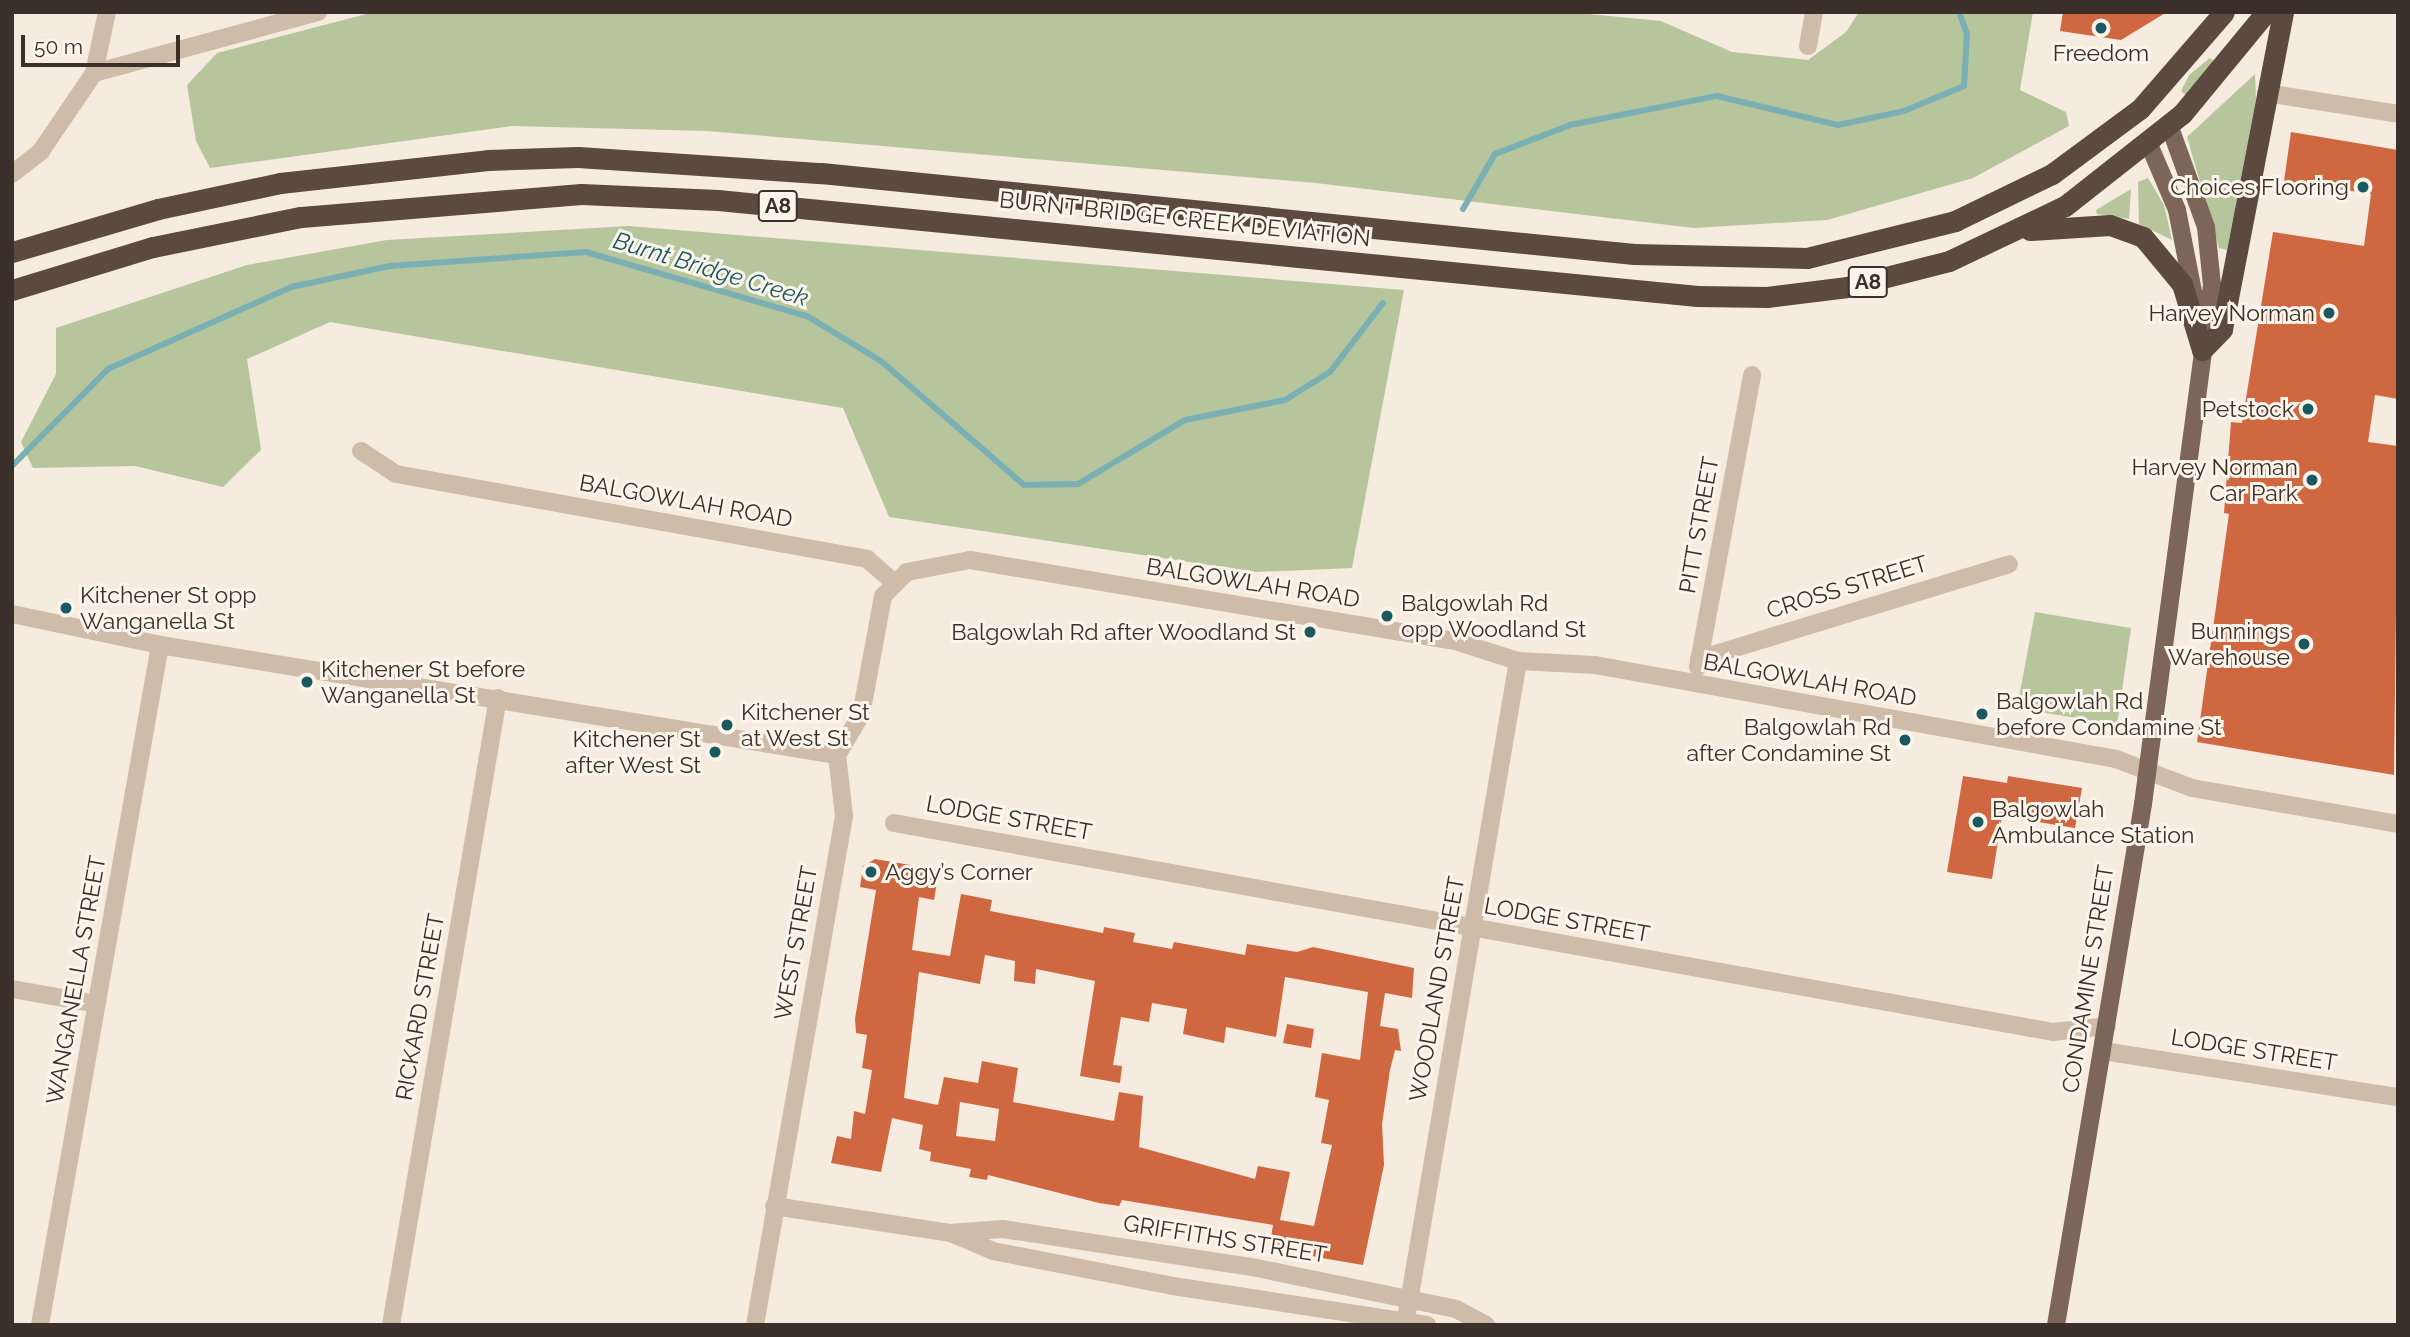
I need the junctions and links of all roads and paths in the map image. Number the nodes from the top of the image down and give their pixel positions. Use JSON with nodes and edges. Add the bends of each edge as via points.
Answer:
{"nodes":[{"id":1,"x":107,"y":12,"type":"edge"},
{"id":2,"x":318,"y":12,"type":"edge"},
{"id":3,"x":1814,"y":12,"type":"edge"},
{"id":4,"x":2224,"y":12,"type":"edge"},
{"id":5,"x":2266,"y":12,"type":"edge"},
{"id":6,"x":2283,"y":12,"type":"edge"},
{"id":7,"x":1808,"y":46,"type":"dead end"},
{"id":8,"x":94,"y":73,"type":"junction"},
{"id":9,"x":2266,"y":93,"type":"junction"},
{"id":10,"x":2140,"y":110,"type":"junction"},
{"id":11,"x":2398,"y":114,"type":"edge"},
{"id":12,"x":2169,"y":125,"type":"junction"},
{"id":13,"x":2148,"y":142,"type":"junction"},
{"id":14,"x":12,"y":174,"type":"edge"},
{"id":15,"x":2018,"y":232,"type":"junction"},
{"id":16,"x":12,"y":252,"type":"edge"},
{"id":17,"x":12,"y":290,"type":"edge"},
{"id":18,"x":2202,"y":349,"type":"junction"},
{"id":19,"x":1752,"y":374,"type":"dead end"},
{"id":20,"x":361,"y":451,"type":"dead end"},
{"id":21,"x":2009,"y":564,"type":"dead end"},
{"id":22,"x":893,"y":582,"type":"junction"},
{"id":23,"x":12,"y":614,"type":"edge"},
{"id":24,"x":160,"y":645,"type":"junction"},
{"id":25,"x":1699,"y":659,"type":"junction"},
{"id":26,"x":1518,"y":661,"type":"junction"},
{"id":27,"x":1695,"y":685,"type":"junction"},
{"id":28,"x":498,"y":698,"type":"junction"},
{"id":29,"x":837,"y":755,"type":"junction"},
{"id":30,"x":2148,"y":772,"type":"junction"},
{"id":31,"x":894,"y":823,"type":"dead end"},
{"id":32,"x":2398,"y":824,"type":"edge"},
{"id":33,"x":1472,"y":928,"type":"junction"},
{"id":34,"x":12,"y":989,"type":"edge"},
{"id":35,"x":97,"y":1004,"type":"junction"},
{"id":36,"x":2107,"y":1026,"type":"junction"},
{"id":37,"x":2103,"y":1051,"type":"junction"},
{"id":38,"x":2398,"y":1097,"type":"edge"},
{"id":39,"x":774,"y":1206,"type":"junction"},
{"id":40,"x":950,"y":1233,"type":"junction"},
{"id":41,"x":1409,"y":1299,"type":"junction"},
{"id":42,"x":1405,"y":1324,"type":"edge"},
{"id":43,"x":40,"y":1325,"type":"edge"},
{"id":44,"x":391,"y":1325,"type":"edge"},
{"id":45,"x":755,"y":1325,"type":"edge"},
{"id":46,"x":1427,"y":1325,"type":"edge"},
{"id":47,"x":1486,"y":1325,"type":"edge"},
{"id":48,"x":2056,"y":1325,"type":"edge"}],
"edges":[{"from":1,"to":8,"type":"street"},
{"from":2,"to":8,"type":"street"},
{"from":3,"to":7,"type":"street"},
{"from":4,"to":10,"type":"highway","number":"A8"},
{"from":5,"to":12,"type":"highway","name":"BURNT BRIDGE CREEK DEVIATION","number":"A8"},
{"from":6,"to":9,"type":"highway"},
{"from":8,"to":14,"type":"street","via":[[41,151]]},
{"from":9,"to":11,"type":"street"},
{"from":9,"to":18,"type":"highway","via":[[2222,329]]},
{"from":10,"to":12,"type":"highway"},
{"from":10,"to":13,"type":"highway","name":"CONDAMINE STREET"},
{"from":10,"to":16,"type":"highway","name":"BURNT BRIDGE CREEK DEVIATION","number":"A8","via":[[2052,174],[2002,200],[1903,238],[1807,258],[1633,254],[821,173],[578,157],[475,161],[280,183],[159,209]]},
{"from":12,"to":13,"type":"highway","name":"BURNT BRIDGE CREEK DEVIATION","number":"A8"},
{"from":12,"to":18,"type":"main road","name":"CONDAMINE STREET","via":[[2198,199],[2210,251],[2212,285]]},
{"from":13,"to":15,"type":"highway","name":"BURNT BRIDGE CREEK DEVIATION","number":"A8","via":[[2074,200]]},
{"from":13,"to":18,"type":"main road","name":"CONDAMINE STREET","via":[[2177,210],[2197,290]]},
{"from":15,"to":17,"type":"highway","name":"BURNT BRIDGE CREEK DEVIATION","number":"A8","via":[[1949,261],[1847,287],[1767,297],[1697,296],[718,200],[568,195],[288,219],[153,247]]},
{"from":15,"to":18,"type":"highway","via":[[2110,225],[2143,237],[2182,284]]},
{"from":18,"to":30,"type":"main road","name":"CONDAMINE STREET"},
{"from":19,"to":25,"type":"street","name":"PITT STREET"},
{"from":20,"to":22,"type":"street","name":"BALGOWLAH ROAD","via":[[396,474],[867,559]]},
{"from":21,"to":25,"type":"street","name":"CROSS STREET"},
{"from":22,"to":26,"type":"street","name":"BALGOWLAH ROAD","via":[[935,562],[970,560],[1458,642]]},
{"from":22,"to":29,"type":"street","via":[[876,611],[861,715]]},
{"from":23,"to":24,"type":"street"},
{"from":24,"to":28,"type":"street"},
{"from":24,"to":35,"type":"street","name":"WANGANELLA STREET"},
{"from":25,"to":27,"type":"street","name":"PITT STREET"},
{"from":26,"to":27,"type":"street","name":"BALGOWLAH ROAD","via":[[1595,665]]},
{"from":26,"to":33,"type":"street","name":"WOODLAND STREET"},
{"from":27,"to":30,"type":"street","name":"BALGOWLAH ROAD","via":[[2116,759]]},
{"from":28,"to":29,"type":"street"},
{"from":28,"to":44,"type":"street","name":"RICKARD STREET"},
{"from":29,"to":39,"type":"street","name":"WEST STREET","via":[[844,816]]},
{"from":30,"to":32,"type":"street","name":"BALGOWLAH ROAD","via":[[2192,788]]},
{"from":30,"to":36,"type":"main road","name":"CONDAMINE STREET"},
{"from":31,"to":33,"type":"street","name":"LODGE STREET"},
{"from":33,"to":36,"type":"street","name":"LODGE STREET","via":[[2053,1032]]},
{"from":33,"to":41,"type":"street","name":"WOODLAND STREET"},
{"from":34,"to":35,"type":"street"},
{"from":35,"to":43,"type":"street","name":"WANGANELLA STREET"},
{"from":36,"to":37,"type":"main road","name":"CONDAMINE STREET"},
{"from":37,"to":38,"type":"street","name":"LODGE STREET"},
{"from":37,"to":48,"type":"main road","name":"CONDAMINE STREET"},
{"from":39,"to":40,"type":"street","name":"GRIFFITHS STREET"},
{"from":39,"to":45,"type":"street","name":"WEST STREET"},
{"from":40,"to":41,"type":"street","name":"GRIFFITHS STREET","via":[[1003,1229]]},
{"from":40,"to":42,"type":"street","name":"GRIFFITHS STREET","via":[[1006,1254]]},
{"from":41,"to":42,"type":"street","name":"WOODLAND STREET"},
{"from":41,"to":47,"type":"street","name":"GRIFFITHS STREET","via":[[1456,1309]]},
{"from":42,"to":46,"type":"street","name":"GRIFFITHS STREET"}]}
